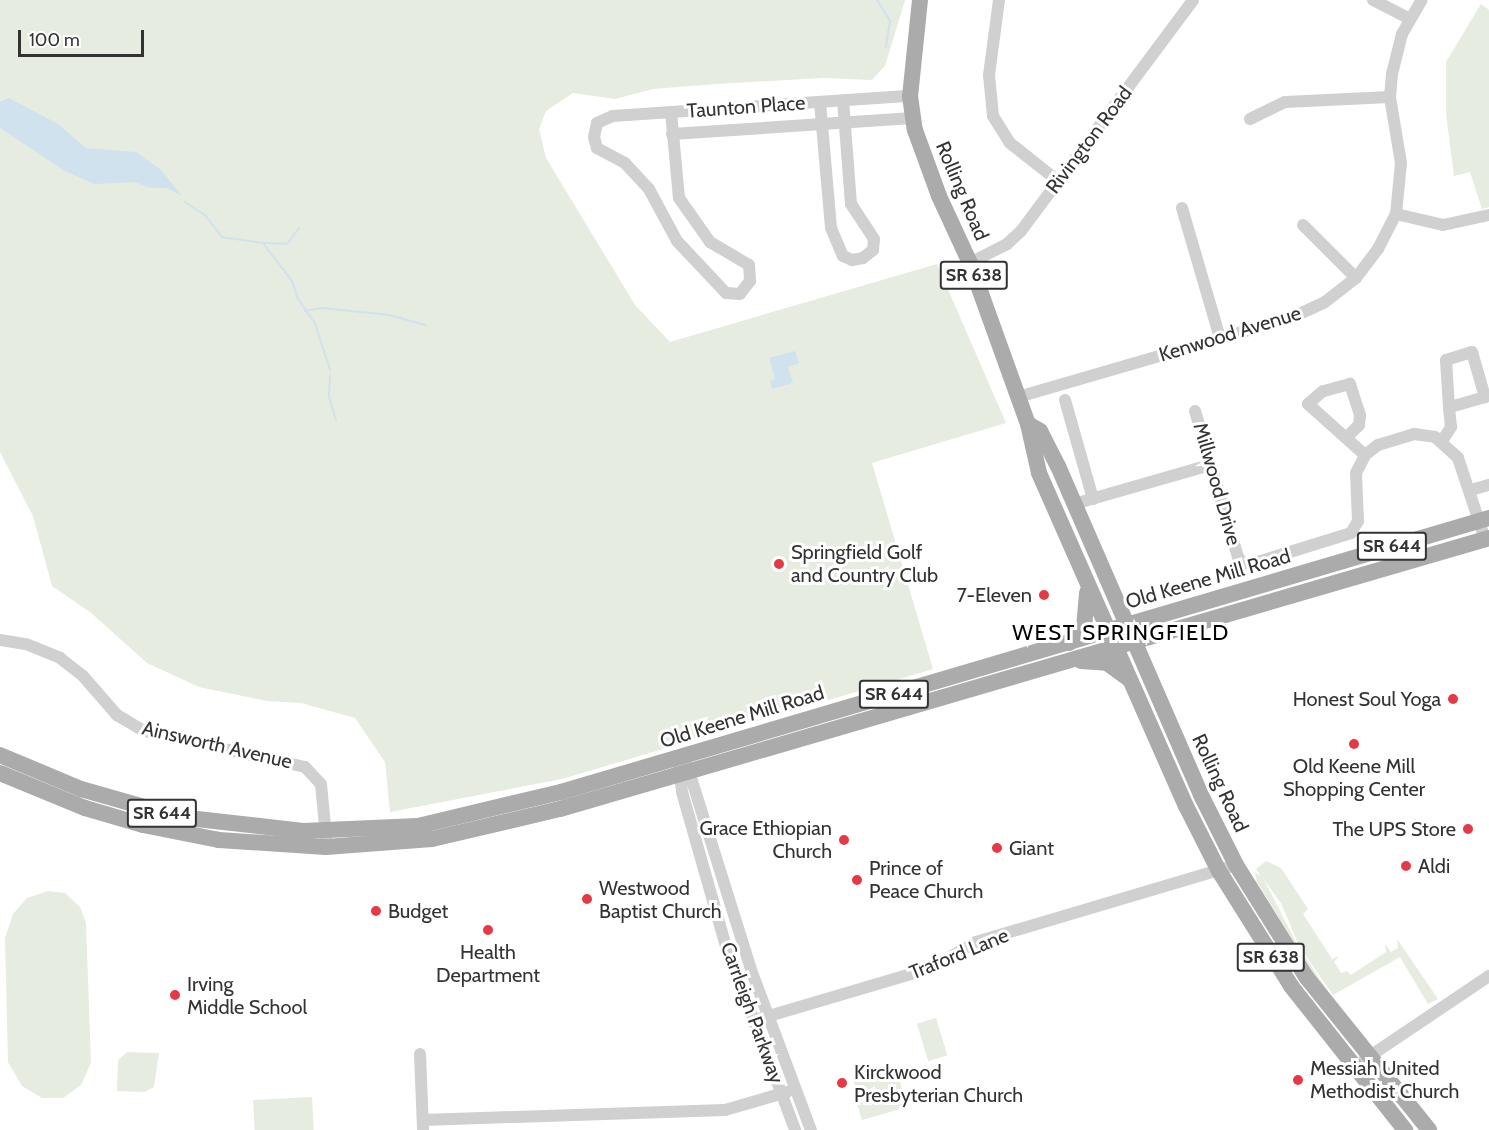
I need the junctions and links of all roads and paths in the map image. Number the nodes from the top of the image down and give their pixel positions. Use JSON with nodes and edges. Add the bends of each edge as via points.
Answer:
{"nodes":[{"id":1,"x":920,"y":0,"type":"edge"},
{"id":2,"x":999,"y":0,"type":"edge"},
{"id":3,"x":1193,"y":0,"type":"edge"},
{"id":4,"x":1373,"y":0,"type":"edge"},
{"id":5,"x":1422,"y":0,"type":"edge"},
{"id":6,"x":1410,"y":19,"type":"junction"},
{"id":7,"x":910,"y":96,"type":"junction"},
{"id":8,"x":1390,"y":97,"type":"junction"},
{"id":9,"x":843,"y":100,"type":"junction"},
{"id":10,"x":820,"y":102,"type":"junction"},
{"id":11,"x":671,"y":112,"type":"junction"},
{"id":12,"x":912,"y":118,"type":"junction"},
{"id":13,"x":1250,"y":119,"type":"dead end"},
{"id":14,"x":844,"y":123,"type":"junction"},
{"id":15,"x":821,"y":125,"type":"junction"},
{"id":16,"x":672,"y":134,"type":"junction"},
{"id":17,"x":1059,"y":181,"type":"junction"},
{"id":18,"x":1182,"y":208,"type":"dead end"},
{"id":19,"x":1396,"y":214,"type":"junction"},
{"id":20,"x":1489,"y":215,"type":"edge"},
{"id":21,"x":1303,"y":225,"type":"dead end"},
{"id":22,"x":970,"y":263,"type":"junction"},
{"id":23,"x":1356,"y":278,"type":"junction"},
{"id":24,"x":1220,"y":338,"type":"junction"},
{"id":25,"x":1018,"y":397,"type":"junction"},
{"id":26,"x":1065,"y":400,"type":"dead end"},
{"id":27,"x":1449,"y":407,"type":"junction"},
{"id":28,"x":1195,"y":411,"type":"dead end"},
{"id":29,"x":1028,"y":424,"type":"junction"},
{"id":30,"x":1347,"y":437,"type":"junction"},
{"id":31,"x":1442,"y":441,"type":"junction"},
{"id":32,"x":1365,"y":455,"type":"junction"},
{"id":33,"x":1210,"y":465,"type":"junction"},
{"id":34,"x":1489,"y":485,"type":"edge"},
{"id":35,"x":1471,"y":490,"type":"junction"},
{"id":36,"x":1093,"y":499,"type":"junction"},
{"id":37,"x":1074,"y":504,"type":"junction"},
{"id":38,"x":1484,"y":519,"type":"edge"},
{"id":39,"x":1487,"y":538,"type":"edge"},
{"id":40,"x":1086,"y":579,"type":"junction"},
{"id":41,"x":1130,"y":633,"type":"junction"},
{"id":42,"x":1112,"y":639,"type":"junction"},
{"id":43,"x":0,"y":640,"type":"edge"},
{"id":44,"x":1060,"y":654,"type":"junction"},
{"id":45,"x":1132,"y":683,"type":"junction"},
{"id":46,"x":0,"y":755,"type":"edge"},
{"id":47,"x":684,"y":767,"type":"junction"},
{"id":48,"x":0,"y":772,"type":"edge"},
{"id":49,"x":326,"y":839,"type":"junction"},
{"id":50,"x":1236,"y":866,"type":"junction"},
{"id":51,"x":1219,"y":871,"type":"junction"},
{"id":52,"x":1489,"y":976,"type":"edge"},
{"id":53,"x":767,"y":1015,"type":"junction"},
{"id":54,"x":752,"y":1021,"type":"junction"},
{"id":55,"x":420,"y":1054,"type":"dead end"},
{"id":56,"x":1368,"y":1055,"type":"junction"},
{"id":57,"x":1356,"y":1071,"type":"junction"},
{"id":58,"x":796,"y":1089,"type":"junction"},
{"id":59,"x":781,"y":1094,"type":"junction"},
{"id":60,"x":423,"y":1125,"type":"edge"},
{"id":61,"x":795,"y":1130,"type":"edge"},
{"id":62,"x":811,"y":1130,"type":"edge"},
{"id":63,"x":1405,"y":1130,"type":"edge"},
{"id":64,"x":1429,"y":1130,"type":"edge"}],
"edges":[{"from":1,"to":7,"type":"main road","name":"Rolling Road","number":"SR 638"},
{"from":2,"to":17,"type":"street","via":[[989,75],[993,116],[1010,142]]},
{"from":3,"to":17,"type":"street","name":"Rivington Road"},
{"from":4,"to":6,"type":"street"},
{"from":5,"to":6,"type":"street","name":"Kenwood Avenue"},
{"from":6,"to":8,"type":"street","name":"Kenwood Avenue","via":[[1395,54]]},
{"from":7,"to":9,"type":"street","name":"Taunton Place"},
{"from":7,"to":12,"type":"main road","name":"Rolling Road","number":"SR 638"},
{"from":8,"to":13,"type":"street","via":[[1285,102]]},
{"from":8,"to":19,"type":"street","name":"Kenwood Avenue","via":[[1401,163]]},
{"from":9,"to":10,"type":"street","name":"Taunton Place"},
{"from":9,"to":14,"type":"street"},
{"from":10,"to":11,"type":"street","name":"Taunton Place"},
{"from":10,"to":15,"type":"street"},
{"from":11,"to":16,"type":"street"},
{"from":11,"to":16,"type":"street","name":"Taunton Place","via":[[613,116],[597,123],[597,148],[625,163],[648,189],[677,241],[726,293],[740,294],[750,281],[748,265],[710,242],[679,198]]},
{"from":12,"to":14,"type":"street","name":"Taunton Place"},
{"from":12,"to":22,"type":"main road","name":"Rolling Road","number":"SR 638","via":[[923,156]]},
{"from":14,"to":15,"type":"street","name":"Taunton Place"},
{"from":14,"to":15,"type":"street","via":[[851,204],[874,239],[873,250],[852,260],[843,256],[831,228]]},
{"from":15,"to":16,"type":"street","name":"Taunton Place"},
{"from":17,"to":22,"type":"street","name":"Rivington Road","via":[[1015,237]]},
{"from":18,"to":24,"type":"street"},
{"from":19,"to":20,"type":"street","via":[[1443,225]]},
{"from":19,"to":23,"type":"street","name":"Kenwood Avenue","via":[[1378,249]]},
{"from":21,"to":23,"type":"street"},
{"from":22,"to":25,"type":"main road","name":"Rolling Road","number":"SR 638"},
{"from":23,"to":24,"type":"street","name":"Kenwood Avenue","via":[[1310,310]]},
{"from":24,"to":25,"type":"street","name":"Kenwood Avenue"},
{"from":25,"to":29,"type":"main road","name":"Rolling Road","number":"SR 638"},
{"from":26,"to":36,"type":"street"},
{"from":27,"to":27,"type":"street","via":[[1446,360],[1472,352],[1485,397]]},
{"from":27,"to":31,"type":"street","via":[[1452,427]]},
{"from":28,"to":33,"type":"street","name":"Millwood Drive"},
{"from":29,"to":37,"type":"main road","name":"Rolling Road","number":"SR 638","via":[[1040,431]]},
{"from":29,"to":40,"type":"main road","name":"Rolling Road","number":"SR 638","via":[[1039,473]]},
{"from":30,"to":30,"type":"street","via":[[1308,404],[1323,391],[1350,384],[1360,415],[1359,425]]},
{"from":30,"to":32,"type":"street"},
{"from":31,"to":32,"type":"street","via":[[1413,434],[1378,445]]},
{"from":31,"to":35,"type":"street","via":[[1458,459]]},
{"from":32,"to":33,"type":"street","name":"Millwood Drive","via":[[1356,473],[1358,521],[1351,533],[1251,564],[1238,557]]},
{"from":33,"to":36,"type":"street"},
{"from":34,"to":35,"type":"street"},
{"from":35,"to":38,"type":"street"},
{"from":36,"to":37,"type":"street"},
{"from":37,"to":41,"type":"main road","name":"Rolling Road","number":"SR 638"},
{"from":38,"to":39,"type":"street"},
{"from":38,"to":41,"type":"main road","name":"Old Keene Mill Road","number":"SR 644"},
{"from":39,"to":41,"type":"main road","name":"Old Keene Mill Road","number":"SR 644"},
{"from":40,"to":42,"type":"main road","name":"Rolling Road","number":"SR 638"},
{"from":40,"to":44,"type":"main road","via":[[1088,611],[1083,632]]},
{"from":41,"to":42,"type":"main road","name":"Old Keene Mill Road","number":"SR 644"},
{"from":41,"to":50,"type":"main road","name":"Rolling Road","number":"SR 638"},
{"from":42,"to":44,"type":"main road","name":"Old Keene Mill Road","number":"SR 644"},
{"from":42,"to":45,"type":"main road","name":"Rolling Road","number":"SR 638"},
{"from":43,"to":49,"type":"street","name":"Ainsworth Avenue","via":[[26,644],[60,658],[117,715],[144,731],[305,766],[321,784]]},
{"from":44,"to":45,"type":"main road","via":[[1107,663]]},
{"from":44,"to":47,"type":"main road","name":"Old Keene Mill Road","number":"SR 644"},
{"from":45,"to":51,"type":"main road","name":"Rolling Road","number":"SR 638"},
{"from":46,"to":49,"type":"main road","name":"Old Keene Mill Road","number":"SR 644","via":[[81,789],[179,817]]},
{"from":47,"to":49,"type":"main road","name":"Old Keene Mill Road","number":"SR 644","via":[[475,815]]},
{"from":47,"to":53,"type":"street","name":"Carrleigh Parkway"},
{"from":47,"to":54,"type":"street","name":"Carrleigh Parkway","via":[[724,936]]},
{"from":48,"to":49,"type":"main road","name":"Old Keene Mill Road","number":"SR 644","via":[[85,808],[143,825],[228,841]]},
{"from":50,"to":51,"type":"street","name":"Traford Lane"},
{"from":50,"to":56,"type":"main road","name":"Rolling Road","number":"SR 638","via":[[1307,978]]},
{"from":51,"to":53,"type":"street","name":"Traford Lane","via":[[976,942],[931,968]]},
{"from":51,"to":57,"type":"main road","name":"Rolling Road","number":"SR 638","via":[[1291,986]]},
{"from":52,"to":56,"type":"street"},
{"from":53,"to":54,"type":"street","name":"Traford Lane"},
{"from":53,"to":58,"type":"street","name":"Carrleigh Parkway"},
{"from":54,"to":59,"type":"street","name":"Carrleigh Parkway"},
{"from":55,"to":60,"type":"street"},
{"from":56,"to":57,"type":"street"},
{"from":56,"to":64,"type":"main road","name":"Rolling Road","number":"SR 638"},
{"from":57,"to":63,"type":"main road","name":"Rolling Road","number":"SR 638"},
{"from":58,"to":59,"type":"street"},
{"from":58,"to":62,"type":"street","name":"Carrleigh Parkway"},
{"from":59,"to":60,"type":"street","via":[[725,1110]]},
{"from":59,"to":61,"type":"street","name":"Carrleigh Parkway"}]}
